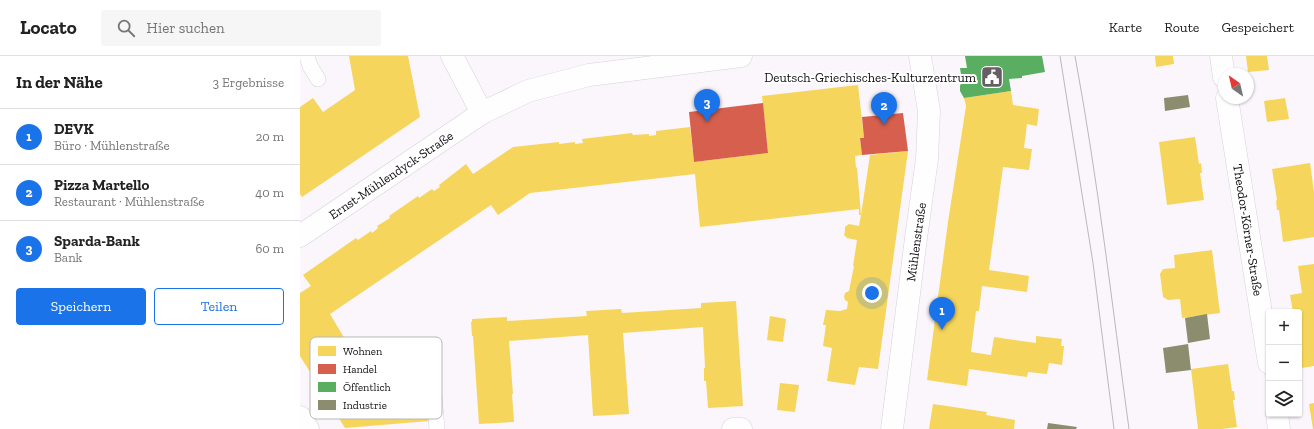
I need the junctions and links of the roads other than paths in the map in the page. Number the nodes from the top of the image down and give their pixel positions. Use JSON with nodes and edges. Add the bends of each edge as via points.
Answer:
{"nodes":[{"id":1,"x":307,"y":56,"type":"edge"},
{"id":2,"x":452,"y":56,"type":"edge"},
{"id":3,"x":741,"y":56,"type":"edge"},
{"id":4,"x":920,"y":56,"type":"edge"},
{"id":5,"x":1221,"y":56,"type":"edge"},
{"id":6,"x":643,"y":62,"type":"edge"},
{"id":7,"x":1223,"y":68,"type":"edge"},
{"id":8,"x":318,"y":79,"type":"dead end"},
{"id":9,"x":1228,"y":104,"type":"edge"},
{"id":10,"x":482,"y":113,"type":"junction"},
{"id":11,"x":300,"y":236,"type":"edge"},
{"id":12,"x":1266,"y":345,"type":"edge"},
{"id":13,"x":300,"y":416,"type":"edge"},
{"id":14,"x":1277,"y":417,"type":"edge"},
{"id":15,"x":436,"y":419,"type":"edge"},
{"id":16,"x":308,"y":429,"type":"edge"},
{"id":17,"x":437,"y":429,"type":"edge"},
{"id":18,"x":733,"y":429,"type":"edge"},
{"id":19,"x":741,"y":429,"type":"edge"},
{"id":20,"x":892,"y":429,"type":"edge"},
{"id":21,"x":1279,"y":429,"type":"edge"}],
"edges":[{"from":1,"to":8,"type":"lane"},
{"from":2,"to":10,"type":"street"},
{"from":3,"to":6,"type":"street","name":"Ernst-Mühlendyck-Straße"},
{"from":4,"to":20,"type":"street","name":"Mühlenstraße","via":[[929,111],[927,159]]},
{"from":5,"to":7,"type":"street"},
{"from":6,"to":10,"type":"street","name":"Ernst-Mühlendyck-Straße","via":[[528,91]]},
{"from":9,"to":12,"type":"street","name":"Theodor-Körner-Straße"},
{"from":10,"to":11,"type":"street","name":"Ernst-Mühlendyck-Straße"},
{"from":13,"to":16,"type":"street"},
{"from":14,"to":21,"type":"street"},
{"from":15,"to":17,"type":"lane"},
{"from":18,"to":19,"type":"street"}]}
